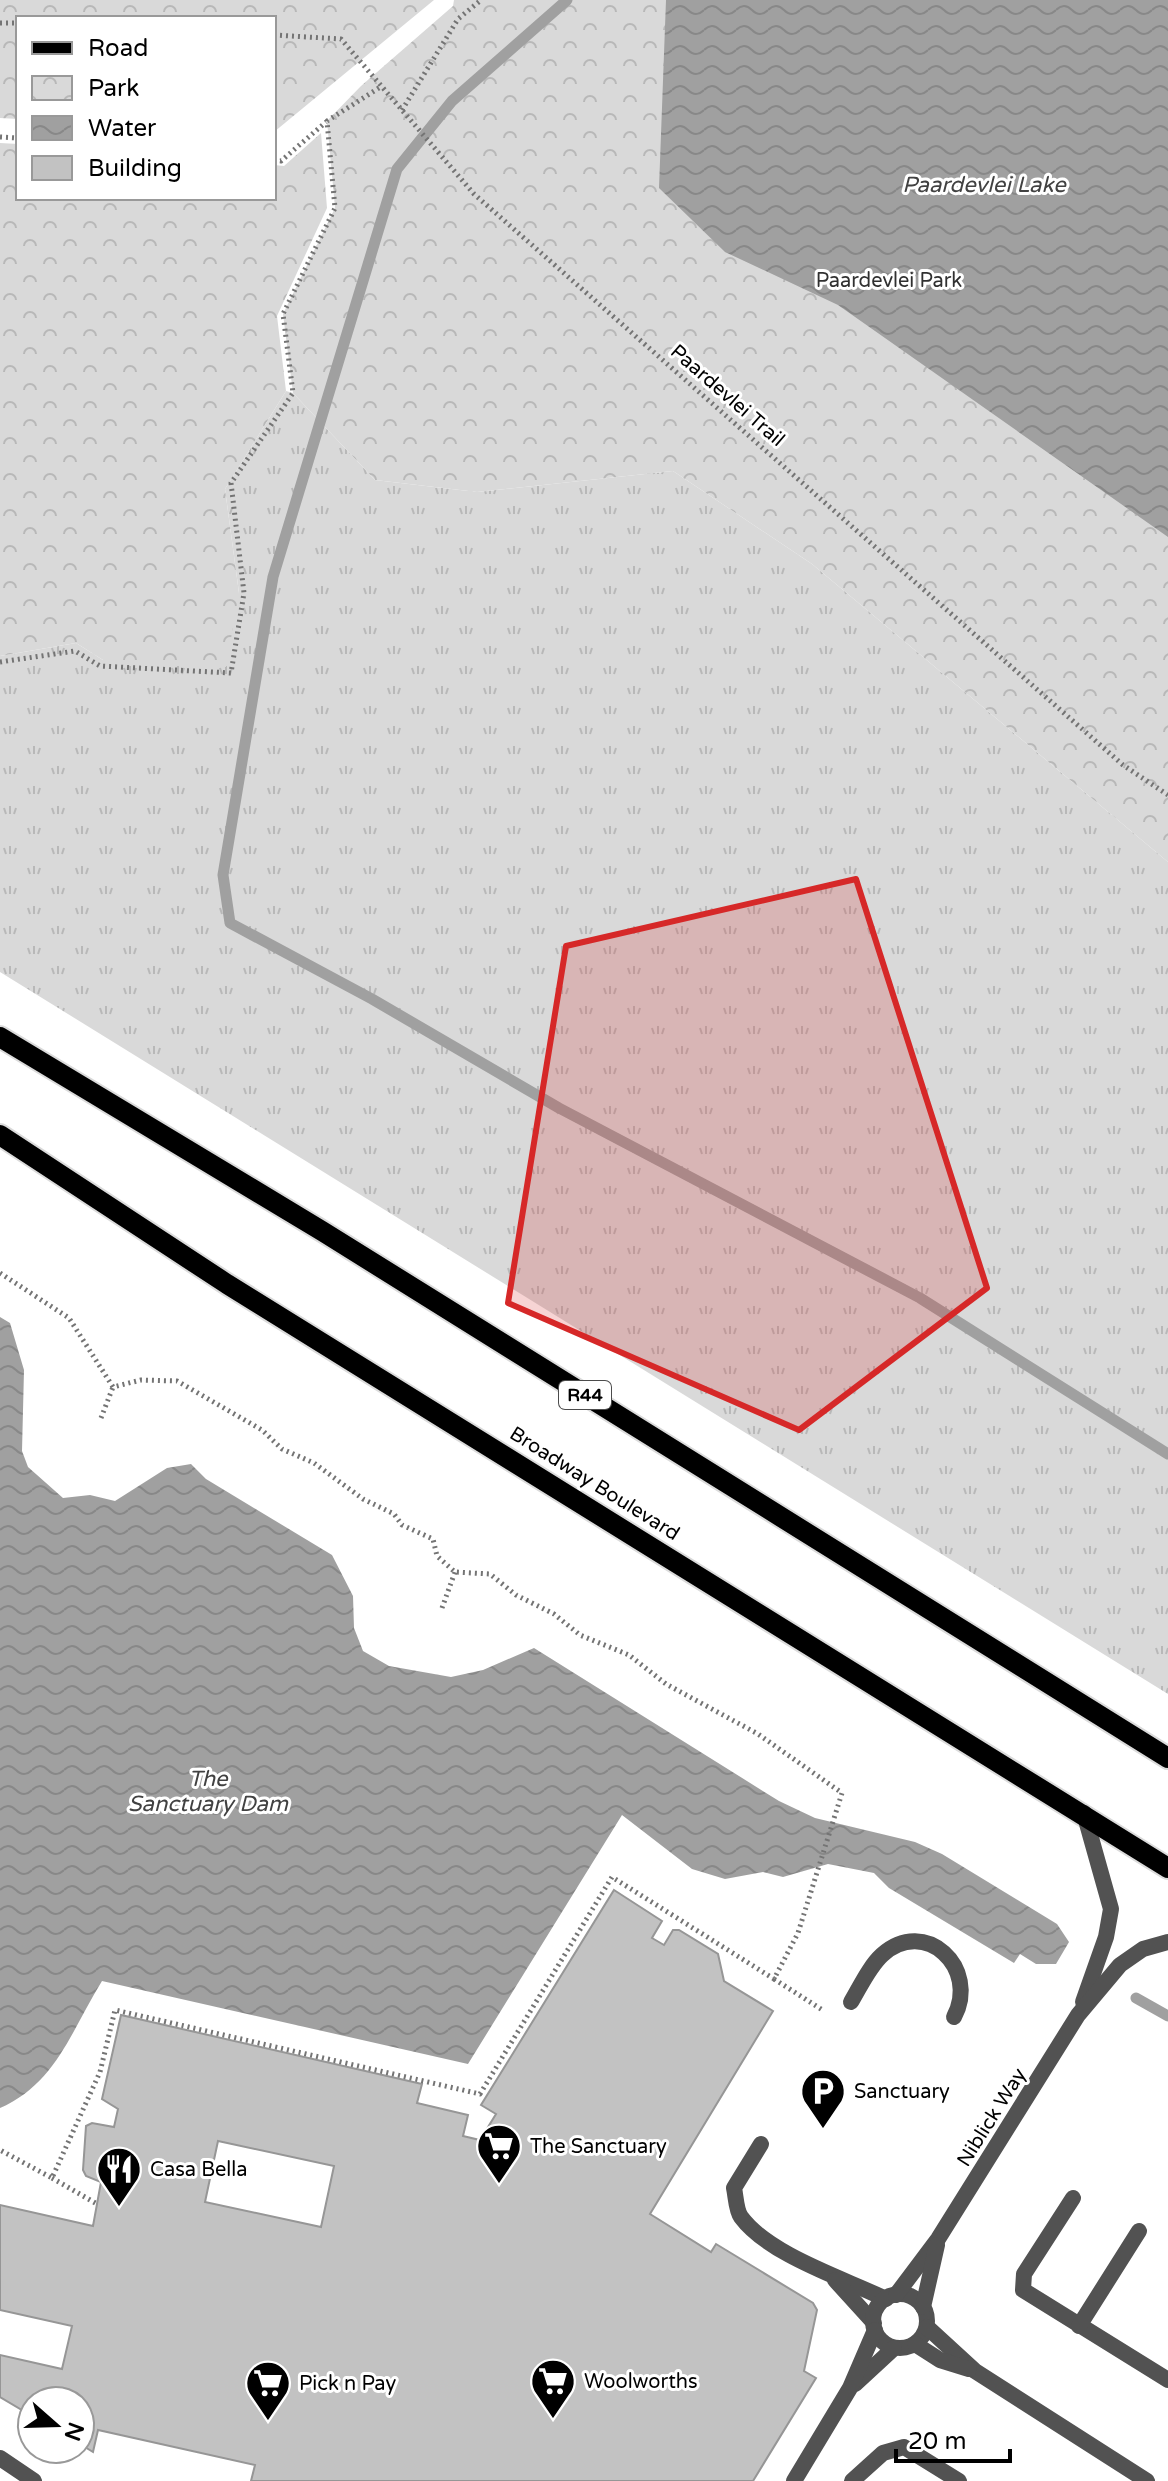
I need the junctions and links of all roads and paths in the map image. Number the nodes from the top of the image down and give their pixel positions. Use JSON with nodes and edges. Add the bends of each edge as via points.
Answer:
{"nodes":[{"id":1,"x":481,"y":0,"type":"edge"},
{"id":2,"x":276,"y":35,"type":"edge"},
{"id":3,"x":382,"y":86,"type":"junction"},
{"id":4,"x":402,"y":110,"type":"junction"},
{"id":5,"x":327,"y":121,"type":"junction"},
{"id":6,"x":276,"y":160,"type":"edge"},
{"id":7,"x":0,"y":662,"type":"edge"},
{"id":8,"x":1168,"y":795,"type":"edge"},
{"id":9,"x":0,"y":1037,"type":"edge"},
{"id":10,"x":0,"y":1135,"type":"edge"},
{"id":11,"x":0,"y":1273,"type":"edge"},
{"id":12,"x":113,"y":1387,"type":"junction"},
{"id":13,"x":101,"y":1418,"type":"dead end"},
{"id":14,"x":455,"y":1572,"type":"junction"},
{"id":15,"x":442,"y":1608,"type":"dead end"},
{"id":16,"x":1168,"y":1758,"type":"edge"},
{"id":17,"x":1084,"y":1813,"type":"junction"},
{"id":18,"x":1168,"y":1868,"type":"edge"},
{"id":19,"x":1168,"y":1942,"type":"edge"},
{"id":20,"x":774,"y":1979,"type":"junction"},
{"id":21,"x":851,"y":2002,"type":"dead end"},
{"id":22,"x":826,"y":2012,"type":"dead end"},
{"id":23,"x":1078,"y":2015,"type":"junction"},
{"id":24,"x":954,"y":2017,"type":"dead end"},
{"id":25,"x":761,"y":2144,"type":"dead end"},
{"id":26,"x":0,"y":2150,"type":"edge"},
{"id":27,"x":52,"y":2178,"type":"junction"},
{"id":28,"x":1073,"y":2198,"type":"dead end"},
{"id":29,"x":97,"y":2204,"type":"dead end"},
{"id":30,"x":1139,"y":2231,"type":"dead end"},
{"id":31,"x":938,"y":2239,"type":"junction"},
{"id":32,"x":834,"y":2279,"type":"junction"},
{"id":33,"x":891,"y":2297,"type":"junction"},
{"id":34,"x":923,"y":2307,"type":"junction"},
{"id":35,"x":874,"y":2326,"type":"junction"},
{"id":36,"x":1079,"y":2326,"type":"junction"},
{"id":37,"x":927,"y":2327,"type":"junction"},
{"id":38,"x":915,"y":2344,"type":"junction"},
{"id":39,"x":894,"y":2348,"type":"junction"},
{"id":40,"x":975,"y":2371,"type":"junction"},
{"id":41,"x":1168,"y":2380,"type":"edge"},
{"id":42,"x":850,"y":2388,"type":"junction"},
{"id":43,"x":0,"y":2458,"type":"edge"},
{"id":44,"x":34,"y":2481,"type":"edge"},
{"id":45,"x":794,"y":2481,"type":"edge"},
{"id":46,"x":852,"y":2481,"type":"edge"},
{"id":47,"x":959,"y":2481,"type":"edge"},
{"id":48,"x":1147,"y":2481,"type":"edge"}],
"edges":[{"from":1,"to":4,"type":"path","via":[[458,19]]},
{"from":2,"to":3,"type":"path","name":"Paardevlei Trail","via":[[341,39]]},
{"from":3,"to":4,"type":"path","name":"Paardevlei Trail"},
{"from":3,"to":5,"type":"path"},
{"from":4,"to":8,"type":"path","name":"Paardevlei Trail","via":[[474,194],[1123,765]]},
{"from":5,"to":6,"type":"path"},
{"from":5,"to":7,"type":"path","via":[[335,208],[283,314],[293,393],[231,483],[244,593],[231,673],[100,666],[75,651]]},
{"from":9,"to":16,"type":"main road","number":"R44","via":[[322,1231]]},
{"from":10,"to":17,"type":"main road","name":"Broadway Boulevard","via":[[227,1284]]},
{"from":11,"to":12,"type":"path","via":[[69,1318]]},
{"from":12,"to":13,"type":"path"},
{"from":12,"to":14,"type":"path","via":[[141,1380],[177,1381],[394,1514],[402,1525],[433,1539],[437,1556]]},
{"from":14,"to":15,"type":"path"},
{"from":14,"to":20,"type":"path","via":[[490,1574],[580,1635],[629,1655],[666,1684],[758,1734],[842,1793],[803,1919]]},
{"from":17,"to":18,"type":"main road","name":"Broadway Boulevard"},
{"from":17,"to":23,"type":"street","name":"Niblick Way","via":[[1111,1909]]},
{"from":19,"to":23,"type":"street","name":"Niblick Way","via":[[1143,1949],[1120,1965]]},
{"from":20,"to":22,"type":"path"},
{"from":20,"to":27,"type":"path","via":[[612,1877],[480,2094],[115,2010],[100,2072]]},
{"from":21,"to":24,"type":"street","via":[[882,1955],[907,1943],[921,1943],[955,1964],[962,1991]]},
{"from":23,"to":31,"type":"street","name":"Niblick Way"},
{"from":25,"to":32,"type":"street","via":[[734,2188],[739,2215],[757,2233]]},
{"from":26,"to":27,"type":"path"},
{"from":27,"to":29,"type":"path"},
{"from":28,"to":36,"type":"street","via":[[1021,2285]]},
{"from":30,"to":36,"type":"street"},
{"from":31,"to":33,"type":"street","name":"Niblick Way"},
{"from":31,"to":34,"type":"street","name":"Niblick Way"},
{"from":32,"to":33,"type":"street"},
{"from":32,"to":35,"type":"street"},
{"from":33,"to":34,"type":"street","via":[[907,2295]]},
{"from":33,"to":35,"type":"street","via":[[875,2313]]},
{"from":34,"to":37,"type":"street"},
{"from":35,"to":39,"type":"street","via":[[882,2341]]},
{"from":35,"to":42,"type":"street"},
{"from":36,"to":41,"type":"street"},
{"from":37,"to":38,"type":"street"},
{"from":37,"to":40,"type":"street"},
{"from":38,"to":39,"type":"street"},
{"from":38,"to":40,"type":"street","via":[[940,2360]]},
{"from":39,"to":42,"type":"street"},
{"from":40,"to":48,"type":"street"},
{"from":42,"to":45,"type":"street"},
{"from":43,"to":44,"type":"street"},
{"from":46,"to":47,"type":"street","via":[[883,2453],[904,2447]]}]}
